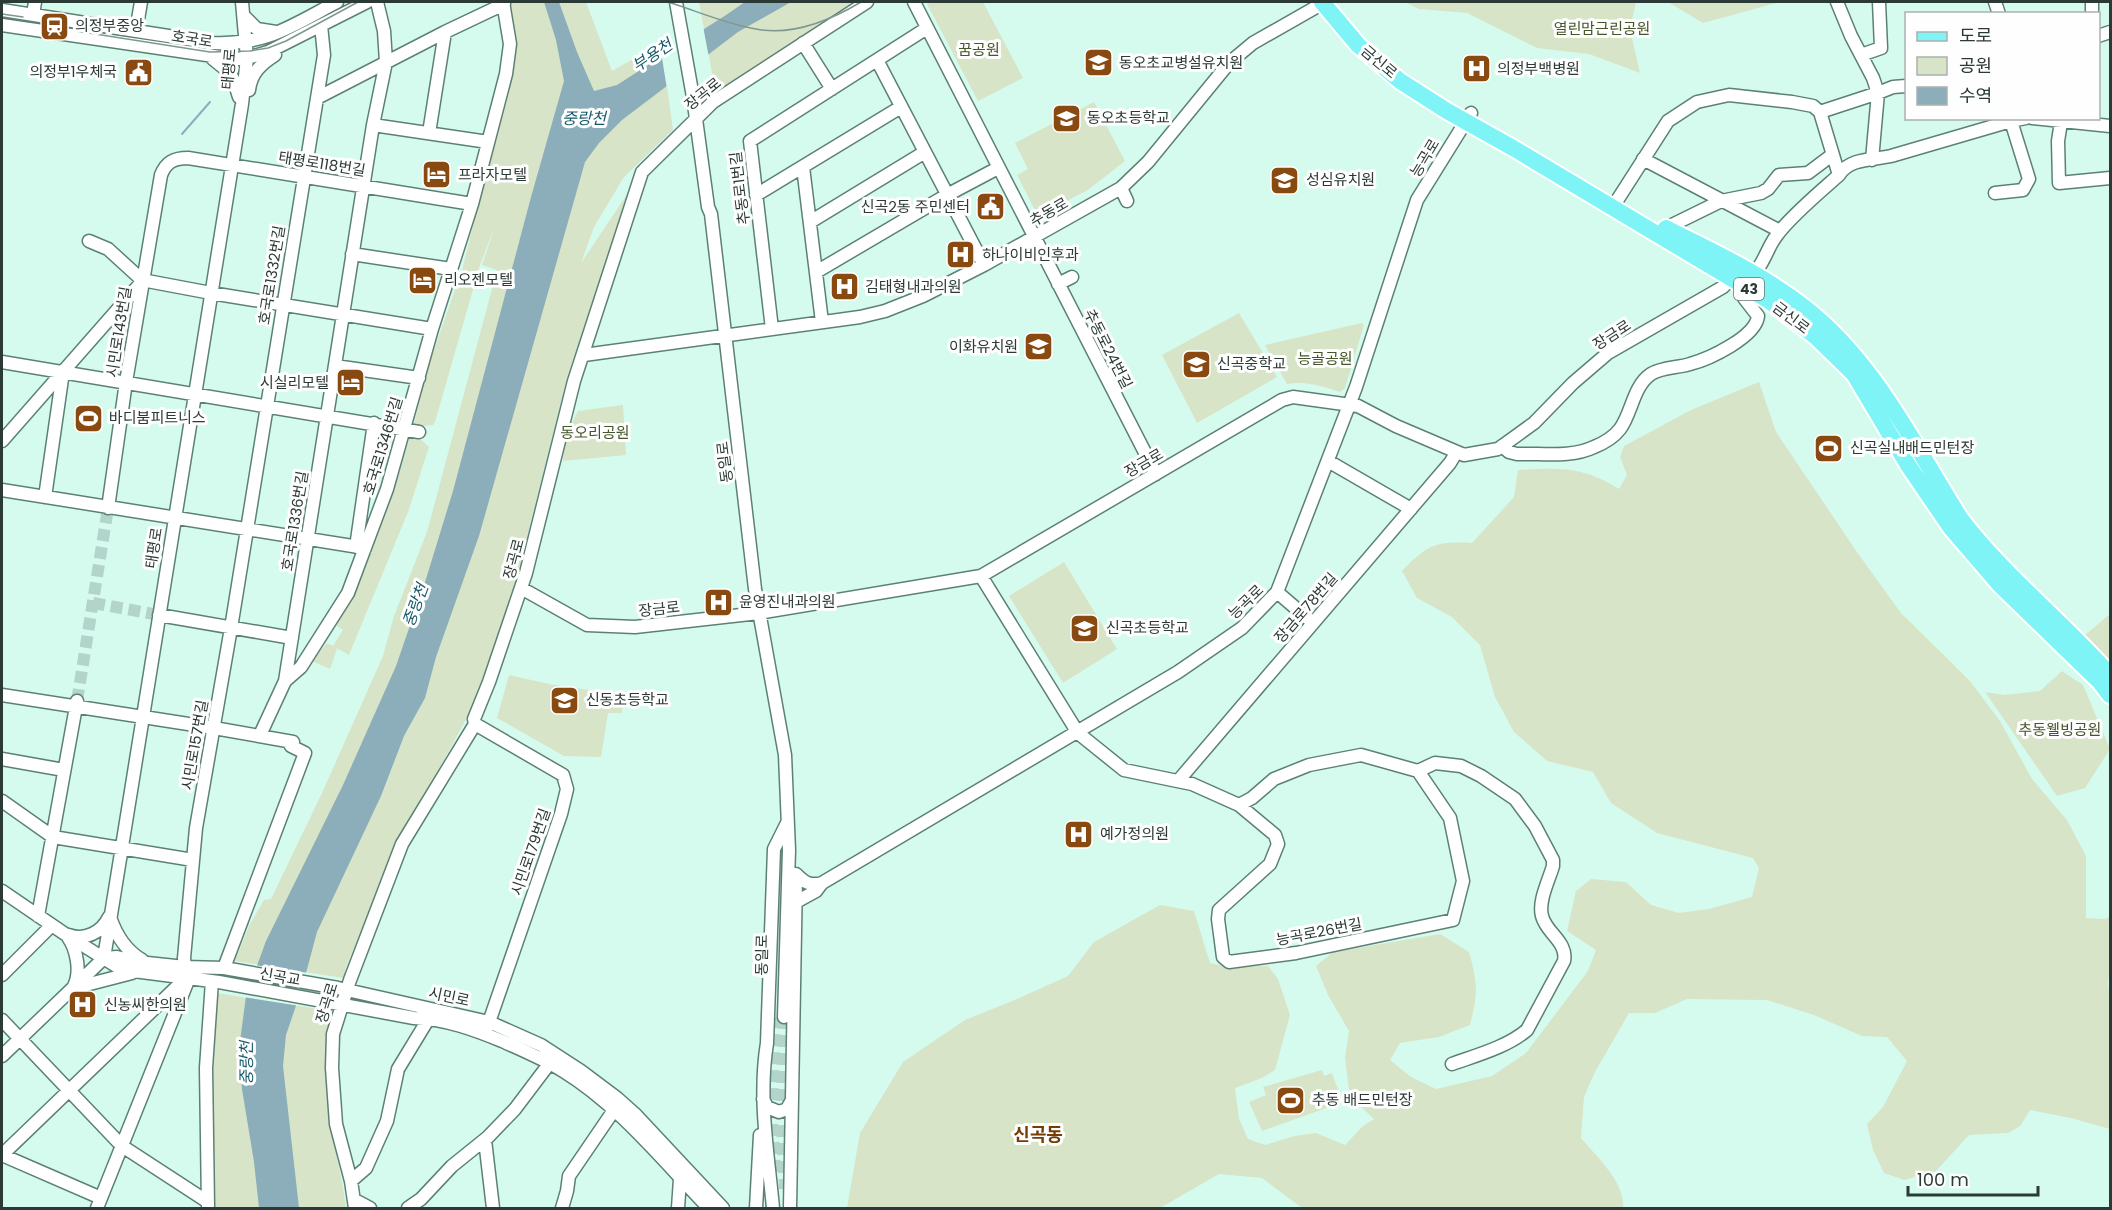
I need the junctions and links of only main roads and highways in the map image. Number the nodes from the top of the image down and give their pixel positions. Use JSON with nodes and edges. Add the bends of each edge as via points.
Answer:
{"nodes":[{"id":1,"x":1327,"y":2,"type":"edge"},
{"id":2,"x":1468,"y":117,"type":"junction"},
{"id":3,"x":1743,"y":281,"type":"junction"},
{"id":4,"x":2110,"y":675,"type":"edge"},
{"id":5,"x":2110,"y":695,"type":"edge"}],
"edges":[{"from":1,"to":2,"type":"main road","name":"금신로","number":"43","via":[[1393,62]]},
{"from":2,"to":3,"type":"main road","name":"금신로","number":"43","via":[[1513,148]]},
{"from":2,"to":3,"type":"main road","name":"금신로","number":"43","via":[[1501,129],[1666,228]]},
{"from":3,"to":4,"type":"main road","name":"금신로","number":"43","via":[[1806,308],[1857,360],[1880,389],[1972,533]]},
{"from":3,"to":5,"type":"main road","name":"금신로","number":"43","via":[[1816,337],[1854,374],[1951,528],[2000,585]]}]}
